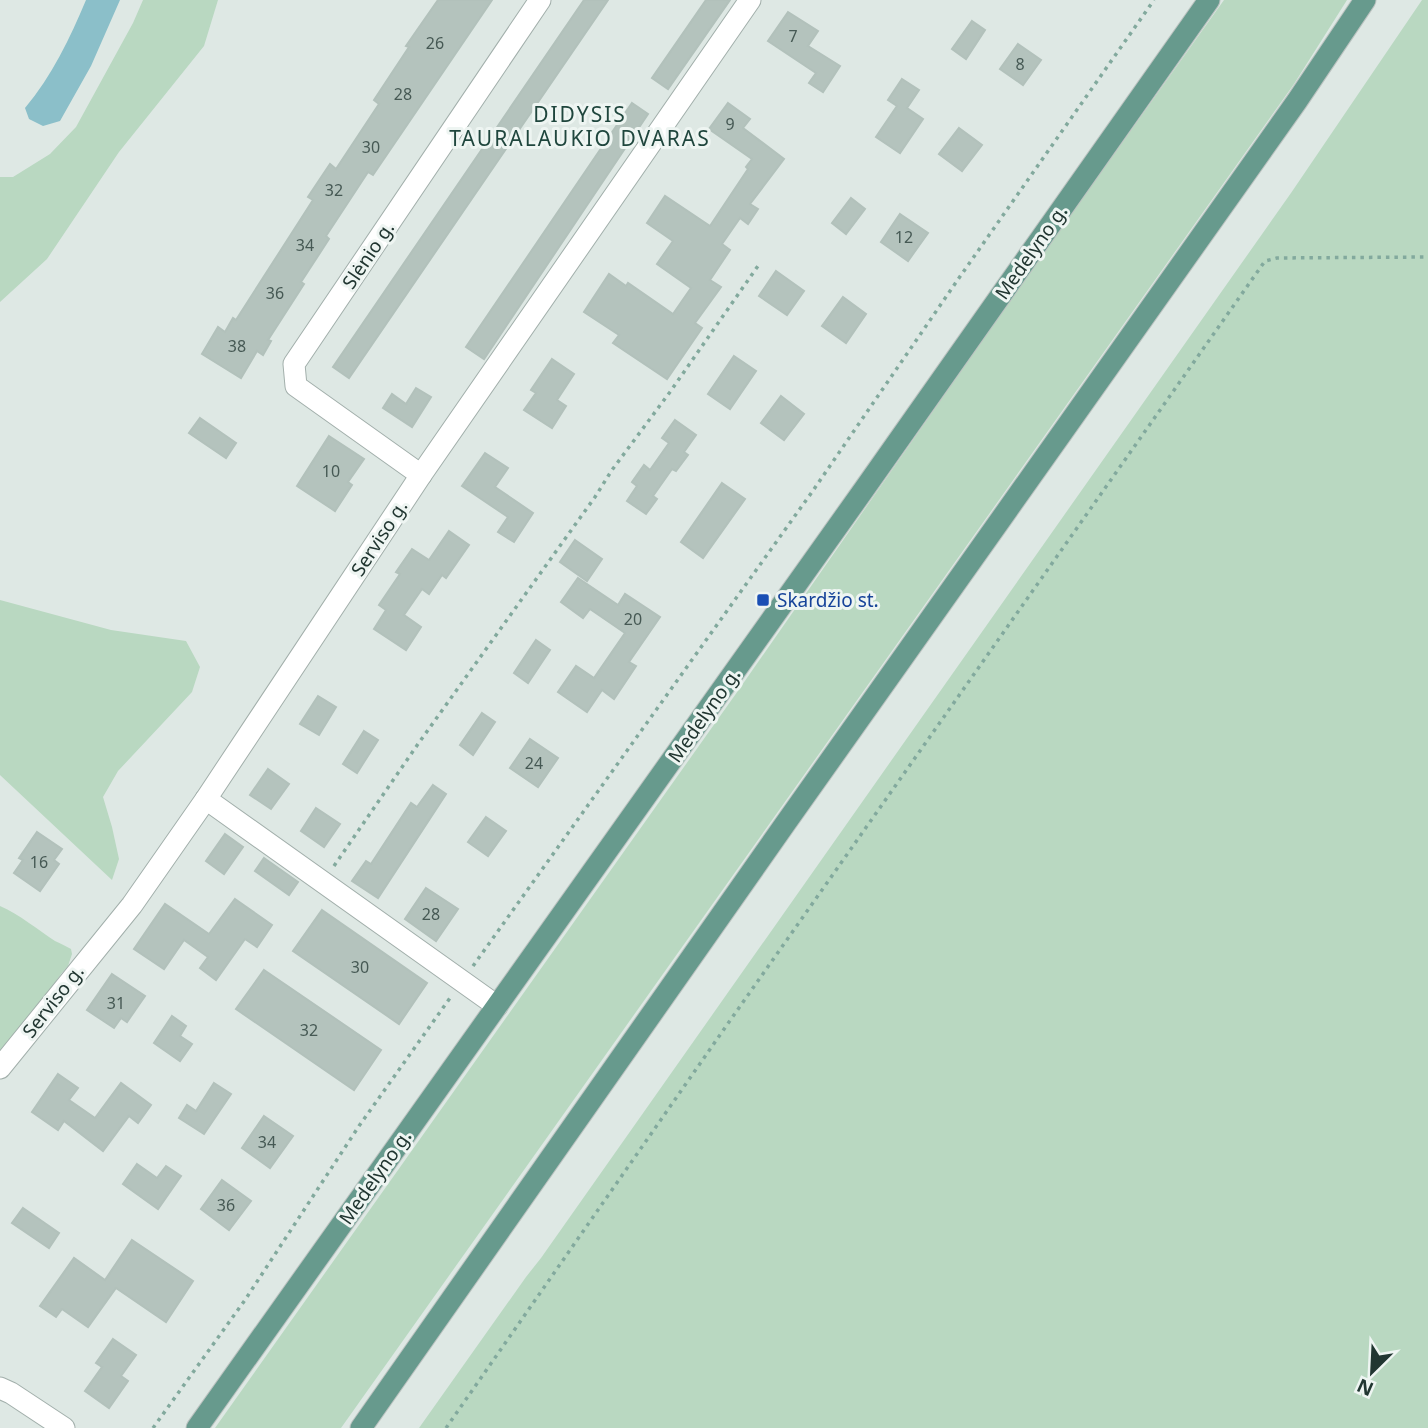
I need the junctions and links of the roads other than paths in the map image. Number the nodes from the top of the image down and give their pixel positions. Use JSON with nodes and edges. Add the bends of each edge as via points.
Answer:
{"nodes":[{"id":1,"x":540,"y":0,"type":"edge"},
{"id":2,"x":750,"y":0,"type":"edge"},
{"id":3,"x":1209,"y":0,"type":"edge"},
{"id":4,"x":1365,"y":0,"type":"edge"},
{"id":5,"x":421,"y":475,"type":"junction"},
{"id":6,"x":206,"y":799,"type":"junction"},
{"id":7,"x":497,"y":1006,"type":"junction"},
{"id":8,"x":0,"y":1069,"type":"edge"},
{"id":9,"x":0,"y":1388,"type":"edge"},
{"id":10,"x":64,"y":1428,"type":"edge"},
{"id":11,"x":197,"y":1428,"type":"edge"},
{"id":12,"x":361,"y":1428,"type":"edge"}],
"edges":[{"from":1,"to":5,"type":"street","name":"Slėnio g.","via":[[294,364],[296,386]]},
{"from":2,"to":5,"type":"street","name":"Serviso g."},
{"from":3,"to":7,"type":"main road","name":"Medelyno g."},
{"from":4,"to":12,"type":"main road"},
{"from":5,"to":6,"type":"street","name":"Serviso g."},
{"from":6,"to":7,"type":"street"},
{"from":6,"to":8,"type":"street","name":"Serviso g.","via":[[132,905]]},
{"from":7,"to":11,"type":"main road","name":"Medelyno g."},
{"from":9,"to":10,"type":"street"}]}
